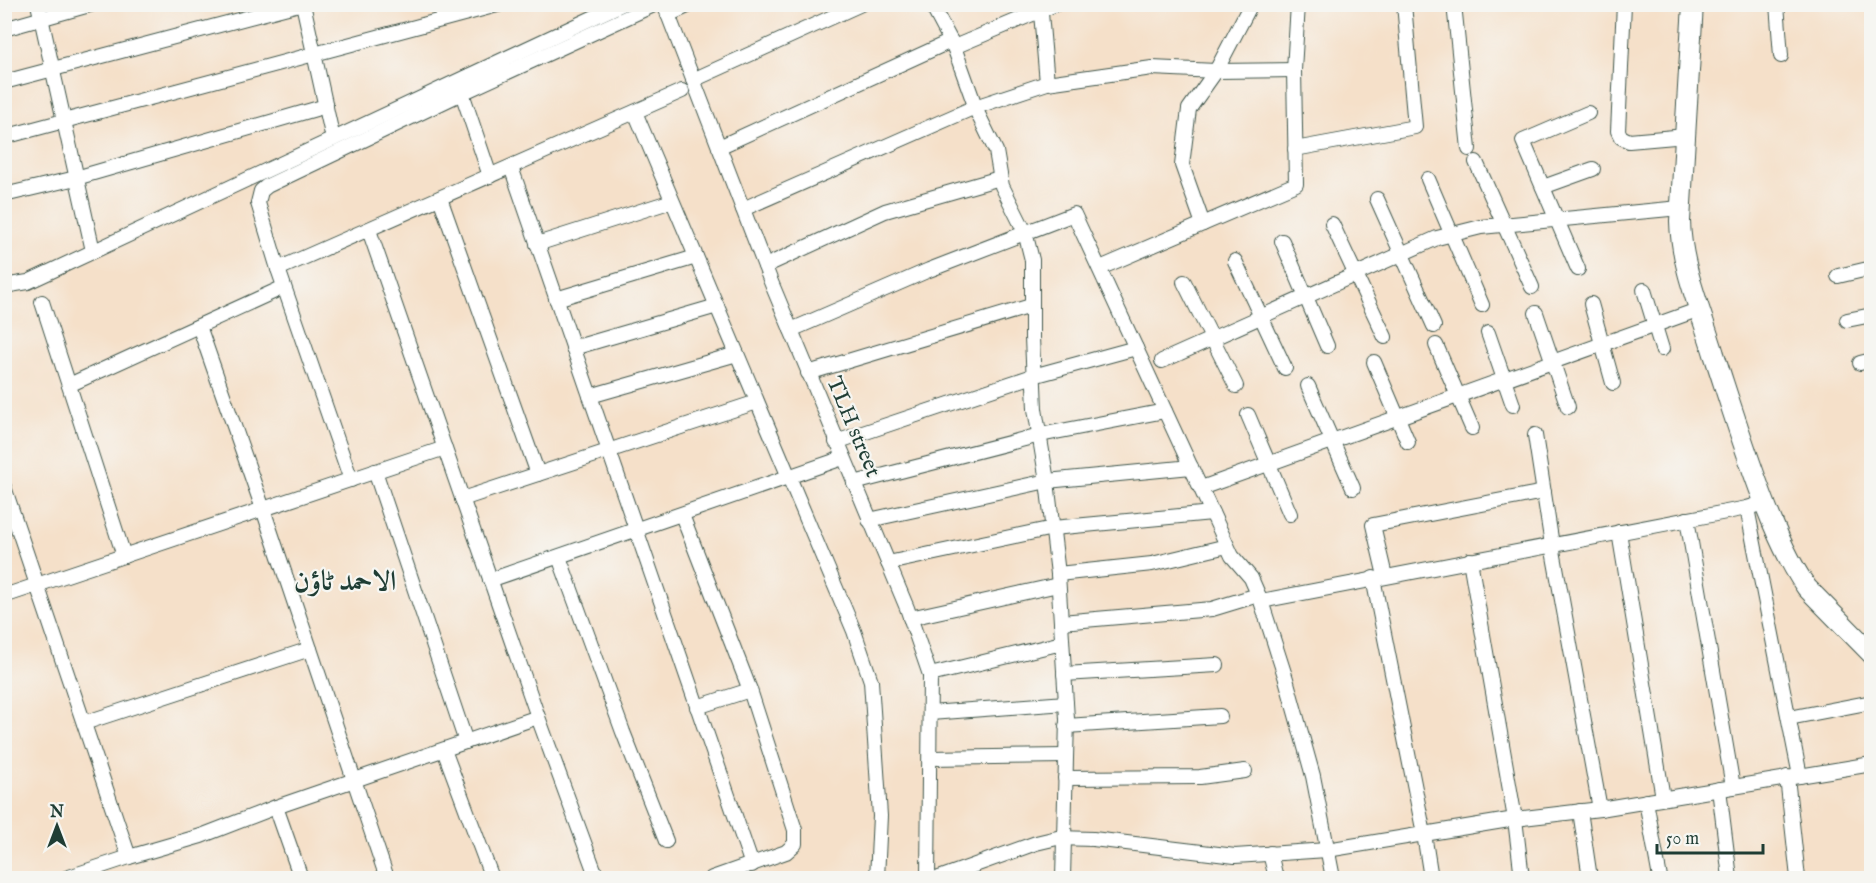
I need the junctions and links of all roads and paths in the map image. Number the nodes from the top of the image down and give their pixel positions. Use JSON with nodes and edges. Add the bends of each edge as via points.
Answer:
{"nodes":[{"id":1,"x":38,"y":4,"type":"edge"},
{"id":2,"x":93,"y":4,"type":"edge"},
{"id":3,"x":301,"y":4,"type":"edge"},
{"id":4,"x":501,"y":4,"type":"edge"},
{"id":5,"x":622,"y":4,"type":"edge"},
{"id":6,"x":656,"y":4,"type":"edge"},
{"id":7,"x":692,"y":4,"type":"edge"},
{"id":8,"x":861,"y":4,"type":"edge"},
{"id":9,"x":931,"y":4,"type":"edge"},
{"id":10,"x":1056,"y":4,"type":"edge"},
{"id":11,"x":1251,"y":4,"type":"edge"},
{"id":12,"x":1298,"y":4,"type":"edge"},
{"id":13,"x":1404,"y":4,"type":"edge"},
{"id":14,"x":1454,"y":4,"type":"edge"},
{"id":15,"x":1624,"y":4,"type":"edge"},
{"id":16,"x":1693,"y":4,"type":"edge"},
{"id":17,"x":1777,"y":4,"type":"edge"},
{"id":18,"x":666,"y":10,"type":"edge"},
{"id":19,"x":1041,"y":13,"type":"junction"},
{"id":20,"x":41,"y":19,"type":"junction"},
{"id":21,"x":4,"y":29,"type":"edge"},
{"id":22,"x":952,"y":44,"type":"junction"},
{"id":23,"x":314,"y":56,"type":"junction"},
{"id":24,"x":1780,"y":56,"type":"dead end"},
{"id":25,"x":52,"y":69,"type":"junction"},
{"id":26,"x":1294,"y":70,"type":"junction"},
{"id":27,"x":1216,"y":71,"type":"junction"},
{"id":28,"x":693,"y":80,"type":"junction"},
{"id":29,"x":4,"y":82,"type":"edge"},
{"id":30,"x":1047,"y":83,"type":"junction"},
{"id":31,"x":682,"y":91,"type":"dead end"},
{"id":32,"x":462,"y":93,"type":"junction"},
{"id":33,"x":326,"y":106,"type":"junction"},
{"id":34,"x":975,"y":108,"type":"junction"},
{"id":35,"x":635,"y":112,"type":"junction"},
{"id":36,"x":1588,"y":113,"type":"dead end"},
{"id":37,"x":64,"y":122,"type":"junction"},
{"id":38,"x":1686,"y":136,"type":"junction"},
{"id":39,"x":4,"y":137,"type":"edge"},
{"id":40,"x":333,"y":139,"type":"junction"},
{"id":41,"x":719,"y":147,"type":"junction"},
{"id":42,"x":1295,"y":149,"type":"junction"},
{"id":43,"x":511,"y":167,"type":"junction"},
{"id":44,"x":1593,"y":168,"type":"dead end"},
{"id":45,"x":490,"y":176,"type":"junction"},
{"id":46,"x":76,"y":178,"type":"junction"},
{"id":47,"x":1000,"y":178,"type":"junction"},
{"id":48,"x":1428,"y":179,"type":"dead end"},
{"id":49,"x":1542,"y":187,"type":"junction"},
{"id":50,"x":4,"y":195,"type":"edge"},
{"id":51,"x":440,"y":198,"type":"junction"},
{"id":52,"x":1377,"y":199,"type":"dead end"},
{"id":53,"x":672,"y":201,"type":"junction"},
{"id":54,"x":1680,"y":208,"type":"junction"},
{"id":55,"x":743,"y":209,"type":"junction"},
{"id":56,"x":1557,"y":220,"type":"junction"},
{"id":57,"x":1203,"y":224,"type":"junction"},
{"id":58,"x":1332,"y":224,"type":"dead end"},
{"id":59,"x":1504,"y":225,"type":"junction"},
{"id":60,"x":369,"y":230,"type":"junction"},
{"id":61,"x":1025,"y":232,"type":"junction"},
{"id":62,"x":1451,"y":233,"type":"junction"},
{"id":63,"x":1282,"y":241,"type":"dead end"},
{"id":64,"x":537,"y":244,"type":"junction"},
{"id":65,"x":93,"y":251,"type":"junction"},
{"id":66,"x":1401,"y":254,"type":"junction"},
{"id":67,"x":696,"y":257,"type":"junction"},
{"id":68,"x":1235,"y":261,"type":"dead end"},
{"id":69,"x":765,"y":266,"type":"junction"},
{"id":70,"x":1100,"y":268,"type":"junction"},
{"id":71,"x":1872,"y":268,"type":"edge"},
{"id":72,"x":278,"y":269,"type":"junction"},
{"id":73,"x":1578,"y":269,"type":"dead end"},
{"id":74,"x":1356,"y":274,"type":"junction"},
{"id":75,"x":1838,"y":276,"type":"dead end"},
{"id":76,"x":1184,"y":282,"type":"dead end"},
{"id":77,"x":4,"y":286,"type":"edge"},
{"id":78,"x":284,"y":286,"type":"junction"},
{"id":79,"x":1532,"y":287,"type":"dead end"},
{"id":80,"x":1644,"y":290,"type":"dead end"},
{"id":81,"x":1306,"y":297,"type":"junction"},
{"id":82,"x":556,"y":299,"type":"junction"},
{"id":83,"x":42,"y":302,"type":"dead end"},
{"id":84,"x":1591,"y":304,"type":"dead end"},
{"id":85,"x":1482,"y":305,"type":"dead end"},
{"id":86,"x":717,"y":306,"type":"junction"},
{"id":87,"x":1031,"y":306,"type":"junction"},
{"id":88,"x":1700,"y":309,"type":"junction"},
{"id":89,"x":1536,"y":313,"type":"dead end"},
{"id":90,"x":1872,"y":315,"type":"edge"},
{"id":91,"x":1261,"y":317,"type":"junction"},
{"id":92,"x":1847,"y":320,"type":"dead end"},
{"id":93,"x":1655,"y":325,"type":"junction"},
{"id":94,"x":199,"y":326,"type":"junction"},
{"id":95,"x":1434,"y":326,"type":"dead end"},
{"id":96,"x":791,"y":330,"type":"junction"},
{"id":97,"x":1488,"y":333,"type":"dead end"},
{"id":98,"x":1385,"y":337,"type":"dead end"},
{"id":99,"x":1212,"y":338,"type":"junction"},
{"id":100,"x":1602,"y":344,"type":"junction"},
{"id":101,"x":1437,"y":345,"type":"dead end"},
{"id":102,"x":1327,"y":346,"type":"dead end"},
{"id":103,"x":573,"y":348,"type":"junction"},
{"id":104,"x":1136,"y":348,"type":"junction"},
{"id":105,"x":1662,"y":349,"type":"dead end"},
{"id":106,"x":737,"y":354,"type":"junction"},
{"id":107,"x":1162,"y":361,"type":"dead end"},
{"id":108,"x":1374,"y":362,"type":"dead end"},
{"id":109,"x":1553,"y":362,"type":"junction"},
{"id":110,"x":1285,"y":368,"type":"dead end"},
{"id":111,"x":808,"y":373,"type":"junction"},
{"id":112,"x":1033,"y":376,"type":"junction"},
{"id":113,"x":1504,"y":379,"type":"junction"},
{"id":114,"x":1613,"y":383,"type":"dead end"},
{"id":115,"x":69,"y":385,"type":"junction"},
{"id":116,"x":1236,"y":386,"type":"dead end"},
{"id":117,"x":1308,"y":386,"type":"dead end"},
{"id":118,"x":590,"y":396,"type":"junction"},
{"id":119,"x":1458,"y":396,"type":"junction"},
{"id":120,"x":757,"y":402,"type":"junction"},
{"id":121,"x":1513,"y":405,"type":"dead end"},
{"id":122,"x":1568,"y":407,"type":"dead end"},
{"id":123,"x":1165,"y":411,"type":"junction"},
{"id":124,"x":1248,"y":415,"type":"dead end"},
{"id":125,"x":1398,"y":418,"type":"junction"},
{"id":126,"x":1472,"y":429,"type":"dead end"},
{"id":127,"x":1040,"y":435,"type":"junction"},
{"id":128,"x":1535,"y":435,"type":"dead end"},
{"id":129,"x":1332,"y":441,"type":"junction"},
{"id":130,"x":836,"y":442,"type":"junction"},
{"id":131,"x":1408,"y":442,"type":"dead end"},
{"id":132,"x":445,"y":448,"type":"junction"},
{"id":133,"x":609,"y":450,"type":"junction"},
{"id":134,"x":843,"y":458,"type":"junction"},
{"id":135,"x":1268,"y":464,"type":"junction"},
{"id":136,"x":1191,"y":467,"type":"junction"},
{"id":137,"x":375,"y":471,"type":"junction"},
{"id":138,"x":538,"y":474,"type":"junction"},
{"id":139,"x":789,"y":478,"type":"junction"},
{"id":140,"x":351,"y":480,"type":"junction"},
{"id":141,"x":1047,"y":481,"type":"junction"},
{"id":142,"x":854,"y":483,"type":"junction"},
{"id":143,"x":4,"y":487,"type":"edge"},
{"id":144,"x":1201,"y":488,"type":"junction"},
{"id":145,"x":1353,"y":488,"type":"dead end"},
{"id":146,"x":1544,"y":492,"type":"junction"},
{"id":147,"x":462,"y":499,"type":"junction"},
{"id":148,"x":1756,"y":505,"type":"junction"},
{"id":149,"x":263,"y":509,"type":"junction"},
{"id":150,"x":1212,"y":513,"type":"junction"},
{"id":151,"x":1290,"y":514,"type":"dead end"},
{"id":152,"x":682,"y":515,"type":"junction"},
{"id":153,"x":1687,"y":519,"type":"junction"},
{"id":154,"x":869,"y":520,"type":"junction"},
{"id":155,"x":1053,"y":528,"type":"junction"},
{"id":156,"x":637,"y":530,"type":"junction"},
{"id":157,"x":1619,"y":532,"type":"junction"},
{"id":158,"x":1552,"y":545,"type":"junction"},
{"id":159,"x":1227,"y":546,"type":"junction"},
{"id":160,"x":124,"y":556,"type":"junction"},
{"id":161,"x":559,"y":557,"type":"junction"},
{"id":162,"x":1470,"y":560,"type":"junction"},
{"id":163,"x":888,"y":563,"type":"junction"},
{"id":164,"x":1379,"y":577,"type":"junction"},
{"id":165,"x":490,"y":580,"type":"junction"},
{"id":166,"x":1058,"y":580,"type":"junction"},
{"id":167,"x":38,"y":585,"type":"junction"},
{"id":168,"x":4,"y":596,"type":"edge"},
{"id":169,"x":1259,"y":598,"type":"junction"},
{"id":170,"x":910,"y":618,"type":"junction"},
{"id":171,"x":1061,"y":621,"type":"junction"},
{"id":172,"x":1062,"y":643,"type":"junction"},
{"id":173,"x":310,"y":649,"type":"junction"},
{"id":174,"x":1872,"y":654,"type":"edge"},
{"id":175,"x":1217,"y":665,"type":"dead end"},
{"id":176,"x":1064,"y":674,"type":"junction"},
{"id":177,"x":930,"y":675,"type":"junction"},
{"id":178,"x":750,"y":690,"type":"junction"},
{"id":179,"x":1872,"y":702,"type":"edge"},
{"id":180,"x":1066,"y":703,"type":"junction"},
{"id":181,"x":697,"y":707,"type":"junction"},
{"id":182,"x":930,"y":713,"type":"junction"},
{"id":183,"x":1220,"y":716,"type":"dead end"},
{"id":184,"x":538,"y":717,"type":"junction"},
{"id":185,"x":1789,"y":718,"type":"junction"},
{"id":186,"x":84,"y":723,"type":"junction"},
{"id":187,"x":1066,"y":726,"type":"junction"},
{"id":188,"x":466,"y":742,"type":"junction"},
{"id":189,"x":444,"y":750,"type":"junction"},
{"id":190,"x":1066,"y":756,"type":"junction"},
{"id":191,"x":930,"y":758,"type":"junction"},
{"id":192,"x":1872,"y":764,"type":"edge"},
{"id":193,"x":1245,"y":771,"type":"dead end"},
{"id":194,"x":1793,"y":777,"type":"junction"},
{"id":195,"x":1065,"y":778,"type":"junction"},
{"id":196,"x":354,"y":780,"type":"junction"},
{"id":197,"x":1726,"y":788,"type":"junction"},
{"id":198,"x":1663,"y":798,"type":"junction"},
{"id":199,"x":1646,"y":801,"type":"junction"},
{"id":200,"x":276,"y":807,"type":"junction"},
{"id":201,"x":1600,"y":809,"type":"junction"},
{"id":202,"x":1580,"y":811,"type":"junction"},
{"id":203,"x":1515,"y":819,"type":"junction"},
{"id":204,"x":1424,"y":834,"type":"junction"},
{"id":205,"x":1064,"y":838,"type":"junction"},
{"id":206,"x":666,"y":841,"type":"dead end"},
{"id":207,"x":1327,"y":850,"type":"junction"},
{"id":208,"x":1270,"y":853,"type":"junction"},
{"id":209,"x":129,"y":857,"type":"junction"},
{"id":210,"x":752,"y":865,"type":"junction"},
{"id":211,"x":66,"y":879,"type":"edge"},
{"id":212,"x":301,"y":879,"type":"edge"},
{"id":213,"x":387,"y":879,"type":"edge"},
{"id":214,"x":492,"y":879,"type":"edge"},
{"id":215,"x":597,"y":879,"type":"edge"},
{"id":216,"x":712,"y":879,"type":"edge"},
{"id":217,"x":877,"y":879,"type":"edge"},
{"id":218,"x":928,"y":879,"type":"edge"},
{"id":219,"x":939,"y":879,"type":"edge"},
{"id":220,"x":1063,"y":879,"type":"edge"},
{"id":221,"x":1276,"y":879,"type":"edge"},
{"id":222,"x":1333,"y":879,"type":"edge"},
{"id":223,"x":1431,"y":879,"type":"edge"},
{"id":224,"x":1522,"y":879,"type":"edge"},
{"id":225,"x":1590,"y":879,"type":"edge"},
{"id":226,"x":1660,"y":879,"type":"edge"},
{"id":227,"x":1730,"y":879,"type":"edge"},
{"id":228,"x":1798,"y":879,"type":"edge"}],
"edges":[{"from":1,"to":20,"type":"street"},
{"from":2,"to":20,"type":"street"},
{"from":3,"to":23,"type":"street"},
{"from":3,"to":25,"type":"street"},
{"from":4,"to":23,"type":"street"},
{"from":5,"to":40,"type":"street"},
{"from":6,"to":32,"type":"street"},
{"from":7,"to":18,"type":"street"},
{"from":8,"to":28,"type":"street"},
{"from":9,"to":22,"type":"street"},
{"from":10,"to":19,"type":"street"},
{"from":11,"to":27,"type":"street"},
{"from":12,"to":26,"type":"street"},
{"from":13,"to":42,"type":"street","via":[[1416,127]]},
{"from":14,"to":59,"type":"street","via":[[1473,155]]},
{"from":15,"to":38,"type":"street","via":[[1618,131],[1629,141]]},
{"from":16,"to":38,"type":"street"},
{"from":17,"to":24,"type":"street"},
{"from":18,"to":28,"type":"street","name":"TLH street"},
{"from":19,"to":22,"type":"street"},
{"from":19,"to":30,"type":"street"},
{"from":20,"to":21,"type":"street"},
{"from":20,"to":25,"type":"street"},
{"from":22,"to":34,"type":"street"},
{"from":22,"to":41,"type":"street"},
{"from":23,"to":33,"type":"street"},
{"from":23,"to":37,"type":"street"},
{"from":25,"to":29,"type":"street"},
{"from":25,"to":37,"type":"street"},
{"from":26,"to":27,"type":"street"},
{"from":26,"to":42,"type":"street"},
{"from":27,"to":30,"type":"street","via":[[1152,68]]},
{"from":27,"to":57,"type":"street","via":[[1188,109],[1182,165]]},
{"from":28,"to":41,"type":"street","name":"TLH street"},
{"from":30,"to":34,"type":"street"},
{"from":31,"to":35,"type":"street"},
{"from":32,"to":45,"type":"street"},
{"from":32,"to":72,"type":"street","via":[[261,191],[258,203]]},
{"from":33,"to":40,"type":"street"},
{"from":33,"to":46,"type":"street"},
{"from":34,"to":47,"type":"street","via":[[996,151]]},
{"from":34,"to":55,"type":"street"},
{"from":35,"to":43,"type":"street"},
{"from":35,"to":53,"type":"street"},
{"from":36,"to":49,"type":"street","via":[[1523,141]]},
{"from":37,"to":39,"type":"street"},
{"from":37,"to":46,"type":"street"},
{"from":38,"to":54,"type":"street"},
{"from":40,"to":65,"type":"street"},
{"from":41,"to":55,"type":"street","name":"TLH street"},
{"from":42,"to":57,"type":"street","via":[[1296,184]]},
{"from":43,"to":45,"type":"street"},
{"from":43,"to":64,"type":"street"},
{"from":44,"to":49,"type":"street"},
{"from":45,"to":51,"type":"street"},
{"from":46,"to":50,"type":"street"},
{"from":46,"to":65,"type":"street"},
{"from":47,"to":61,"type":"street"},
{"from":47,"to":69,"type":"street","via":[[885,212]]},
{"from":48,"to":62,"type":"street"},
{"from":49,"to":56,"type":"street"},
{"from":51,"to":60,"type":"street"},
{"from":51,"to":138,"type":"street"},
{"from":52,"to":66,"type":"street"},
{"from":53,"to":64,"type":"street"},
{"from":53,"to":67,"type":"street"},
{"from":54,"to":56,"type":"street"},
{"from":54,"to":88,"type":"street","via":[[1681,241]]},
{"from":55,"to":69,"type":"street","name":"TLH street"},
{"from":56,"to":59,"type":"street"},
{"from":56,"to":73,"type":"street"},
{"from":57,"to":70,"type":"street"},
{"from":58,"to":74,"type":"street"},
{"from":59,"to":62,"type":"street"},
{"from":59,"to":79,"type":"street"},
{"from":60,"to":72,"type":"street"},
{"from":60,"to":132,"type":"street"},
{"from":61,"to":70,"type":"street","via":[[1074,214]]},
{"from":61,"to":87,"type":"street","via":[[1032,260]]},
{"from":61,"to":96,"type":"street"},
{"from":62,"to":66,"type":"street"},
{"from":62,"to":85,"type":"street"},
{"from":63,"to":81,"type":"street"},
{"from":64,"to":82,"type":"street"},
{"from":65,"to":77,"type":"street","via":[[28,282]]},
{"from":66,"to":74,"type":"street"},
{"from":66,"to":95,"type":"street"},
{"from":67,"to":82,"type":"street"},
{"from":67,"to":86,"type":"street"},
{"from":68,"to":91,"type":"street"},
{"from":69,"to":96,"type":"street","name":"TLH street"},
{"from":70,"to":104,"type":"street"},
{"from":71,"to":75,"type":"street"},
{"from":72,"to":78,"type":"street"},
{"from":74,"to":81,"type":"street"},
{"from":74,"to":98,"type":"street"},
{"from":76,"to":99,"type":"street"},
{"from":78,"to":94,"type":"street"},
{"from":78,"to":140,"type":"street"},
{"from":80,"to":93,"type":"street"},
{"from":81,"to":91,"type":"street"},
{"from":81,"to":102,"type":"street"},
{"from":82,"to":103,"type":"street"},
{"from":83,"to":115,"type":"street"},
{"from":84,"to":100,"type":"street"},
{"from":86,"to":103,"type":"street"},
{"from":86,"to":106,"type":"street"},
{"from":87,"to":111,"type":"street"},
{"from":87,"to":112,"type":"street"},
{"from":88,"to":93,"type":"street"},
{"from":88,"to":148,"type":"street"},
{"from":89,"to":109,"type":"street"},
{"from":90,"to":92,"type":"street"},
{"from":91,"to":99,"type":"street"},
{"from":91,"to":110,"type":"street"},
{"from":93,"to":100,"type":"street"},
{"from":93,"to":105,"type":"street"},
{"from":94,"to":115,"type":"street"},
{"from":94,"to":149,"type":"street"},
{"from":96,"to":111,"type":"street","name":"TLH street"},
{"from":97,"to":113,"type":"street"},
{"from":99,"to":107,"type":"street"},
{"from":99,"to":116,"type":"street"},
{"from":100,"to":109,"type":"street"},
{"from":100,"to":114,"type":"street"},
{"from":101,"to":119,"type":"street"},
{"from":103,"to":118,"type":"street"},
{"from":104,"to":112,"type":"street"},
{"from":104,"to":123,"type":"street"},
{"from":106,"to":118,"type":"street"},
{"from":106,"to":120,"type":"street"},
{"from":108,"to":125,"type":"street"},
{"from":109,"to":113,"type":"street"},
{"from":109,"to":122,"type":"street"},
{"from":111,"to":130,"type":"street","name":"TLH street"},
{"from":112,"to":127,"type":"street"},
{"from":112,"to":130,"type":"street"},
{"from":113,"to":119,"type":"street"},
{"from":113,"to":121,"type":"street"},
{"from":115,"to":160,"type":"street"},
{"from":117,"to":129,"type":"street"},
{"from":118,"to":133,"type":"street"},
{"from":119,"to":125,"type":"street"},
{"from":119,"to":126,"type":"street"},
{"from":120,"to":133,"type":"street"},
{"from":120,"to":139,"type":"street"},
{"from":123,"to":127,"type":"street"},
{"from":123,"to":136,"type":"street"},
{"from":124,"to":135,"type":"street"},
{"from":125,"to":129,"type":"street"},
{"from":125,"to":131,"type":"street"},
{"from":127,"to":141,"type":"street"},
{"from":127,"to":142,"type":"street"},
{"from":128,"to":146,"type":"street"},
{"from":129,"to":135,"type":"street"},
{"from":129,"to":145,"type":"street"},
{"from":130,"to":134,"type":"street","name":"TLH street"},
{"from":132,"to":137,"type":"street"},
{"from":132,"to":147,"type":"street"},
{"from":133,"to":138,"type":"street"},
{"from":133,"to":156,"type":"street"},
{"from":134,"to":139,"type":"street"},
{"from":134,"to":142,"type":"street","name":"TLH street"},
{"from":135,"to":144,"type":"street"},
{"from":135,"to":151,"type":"street"},
{"from":136,"to":141,"type":"street"},
{"from":136,"to":144,"type":"street"},
{"from":137,"to":140,"type":"street"},
{"from":137,"to":188,"type":"street"},
{"from":138,"to":147,"type":"street"},
{"from":139,"to":152,"type":"street"},
{"from":139,"to":217,"type":"street","via":[[871,681],[880,816]]},
{"from":140,"to":149,"type":"street"},
{"from":141,"to":154,"type":"street"},
{"from":141,"to":155,"type":"street"},
{"from":142,"to":154,"type":"street","name":"TLH street"},
{"from":143,"to":167,"type":"street"},
{"from":144,"to":150,"type":"street"},
{"from":146,"to":158,"type":"street"},
{"from":146,"to":164,"type":"street","via":[[1373,525]]},
{"from":147,"to":165,"type":"street"},
{"from":148,"to":153,"type":"street"},
{"from":148,"to":174,"type":"street","via":[[1799,577]]},
{"from":148,"to":185,"type":"street"},
{"from":149,"to":160,"type":"street"},
{"from":149,"to":173,"type":"street"},
{"from":150,"to":155,"type":"street"},
{"from":150,"to":159,"type":"street"},
{"from":152,"to":156,"type":"street"},
{"from":152,"to":178,"type":"street"},
{"from":153,"to":157,"type":"street"},
{"from":153,"to":197,"type":"street"},
{"from":154,"to":163,"type":"street","name":"TLH street"},
{"from":155,"to":163,"type":"street"},
{"from":155,"to":166,"type":"street"},
{"from":156,"to":161,"type":"street"},
{"from":156,"to":181,"type":"street"},
{"from":157,"to":158,"type":"street"},
{"from":157,"to":198,"type":"street"},
{"from":158,"to":162,"type":"street"},
{"from":158,"to":201,"type":"street"},
{"from":159,"to":166,"type":"street"},
{"from":159,"to":169,"type":"street","via":[[1251,578]]},
{"from":160,"to":167,"type":"street"},
{"from":161,"to":165,"type":"street"},
{"from":161,"to":206,"type":"street"},
{"from":162,"to":164,"type":"street"},
{"from":162,"to":203,"type":"street"},
{"from":163,"to":170,"type":"street","name":"TLH street"},
{"from":164,"to":169,"type":"street"},
{"from":164,"to":204,"type":"street"},
{"from":165,"to":184,"type":"street"},
{"from":166,"to":170,"type":"street"},
{"from":166,"to":171,"type":"street"},
{"from":167,"to":168,"type":"street"},
{"from":167,"to":186,"type":"street"},
{"from":169,"to":171,"type":"street","via":[[1212,609]]},
{"from":169,"to":207,"type":"street","via":[[1313,776]]},
{"from":170,"to":177,"type":"street","name":"TLH street"},
{"from":171,"to":172,"type":"street"},
{"from":172,"to":176,"type":"street"},
{"from":172,"to":177,"type":"street"},
{"from":173,"to":186,"type":"street"},
{"from":173,"to":196,"type":"street"},
{"from":175,"to":176,"type":"street"},
{"from":176,"to":180,"type":"street"},
{"from":177,"to":182,"type":"street","name":"TLH street"},
{"from":178,"to":181,"type":"street"},
{"from":178,"to":210,"type":"street","via":[[795,830],[795,844],[786,852]]},
{"from":179,"to":185,"type":"street"},
{"from":180,"to":182,"type":"street"},
{"from":180,"to":187,"type":"street"},
{"from":181,"to":210,"type":"street"},
{"from":182,"to":191,"type":"street","name":"TLH street"},
{"from":183,"to":187,"type":"street"},
{"from":184,"to":188,"type":"street"},
{"from":184,"to":215,"type":"street"},
{"from":185,"to":194,"type":"street"},
{"from":186,"to":209,"type":"street"},
{"from":187,"to":190,"type":"street"},
{"from":188,"to":189,"type":"street"},
{"from":189,"to":196,"type":"street"},
{"from":189,"to":214,"type":"street"},
{"from":190,"to":191,"type":"street"},
{"from":190,"to":195,"type":"street"},
{"from":191,"to":218,"type":"street","name":"TLH street"},
{"from":192,"to":194,"type":"street"},
{"from":193,"to":195,"type":"street","via":[[1200,777]]},
{"from":194,"to":197,"type":"street"},
{"from":194,"to":228,"type":"street"},
{"from":195,"to":205,"type":"street"},
{"from":196,"to":200,"type":"street"},
{"from":196,"to":213,"type":"street"},
{"from":197,"to":198,"type":"street"},
{"from":197,"to":227,"type":"street"},
{"from":198,"to":199,"type":"street"},
{"from":199,"to":201,"type":"street"},
{"from":199,"to":226,"type":"street"},
{"from":200,"to":209,"type":"street","via":[[201,836]]},
{"from":200,"to":212,"type":"street"},
{"from":201,"to":202,"type":"street"},
{"from":202,"to":203,"type":"street"},
{"from":202,"to":225,"type":"street"},
{"from":203,"to":204,"type":"street"},
{"from":203,"to":224,"type":"street"},
{"from":204,"to":207,"type":"street"},
{"from":204,"to":223,"type":"street"},
{"from":205,"to":208,"type":"street","via":[[1235,856]]},
{"from":205,"to":219,"type":"street","via":[[1036,843]]},
{"from":205,"to":220,"type":"street"},
{"from":207,"to":208,"type":"street"},
{"from":207,"to":222,"type":"street"},
{"from":208,"to":221,"type":"street"},
{"from":209,"to":211,"type":"street"},
{"from":210,"to":216,"type":"street"}]}
